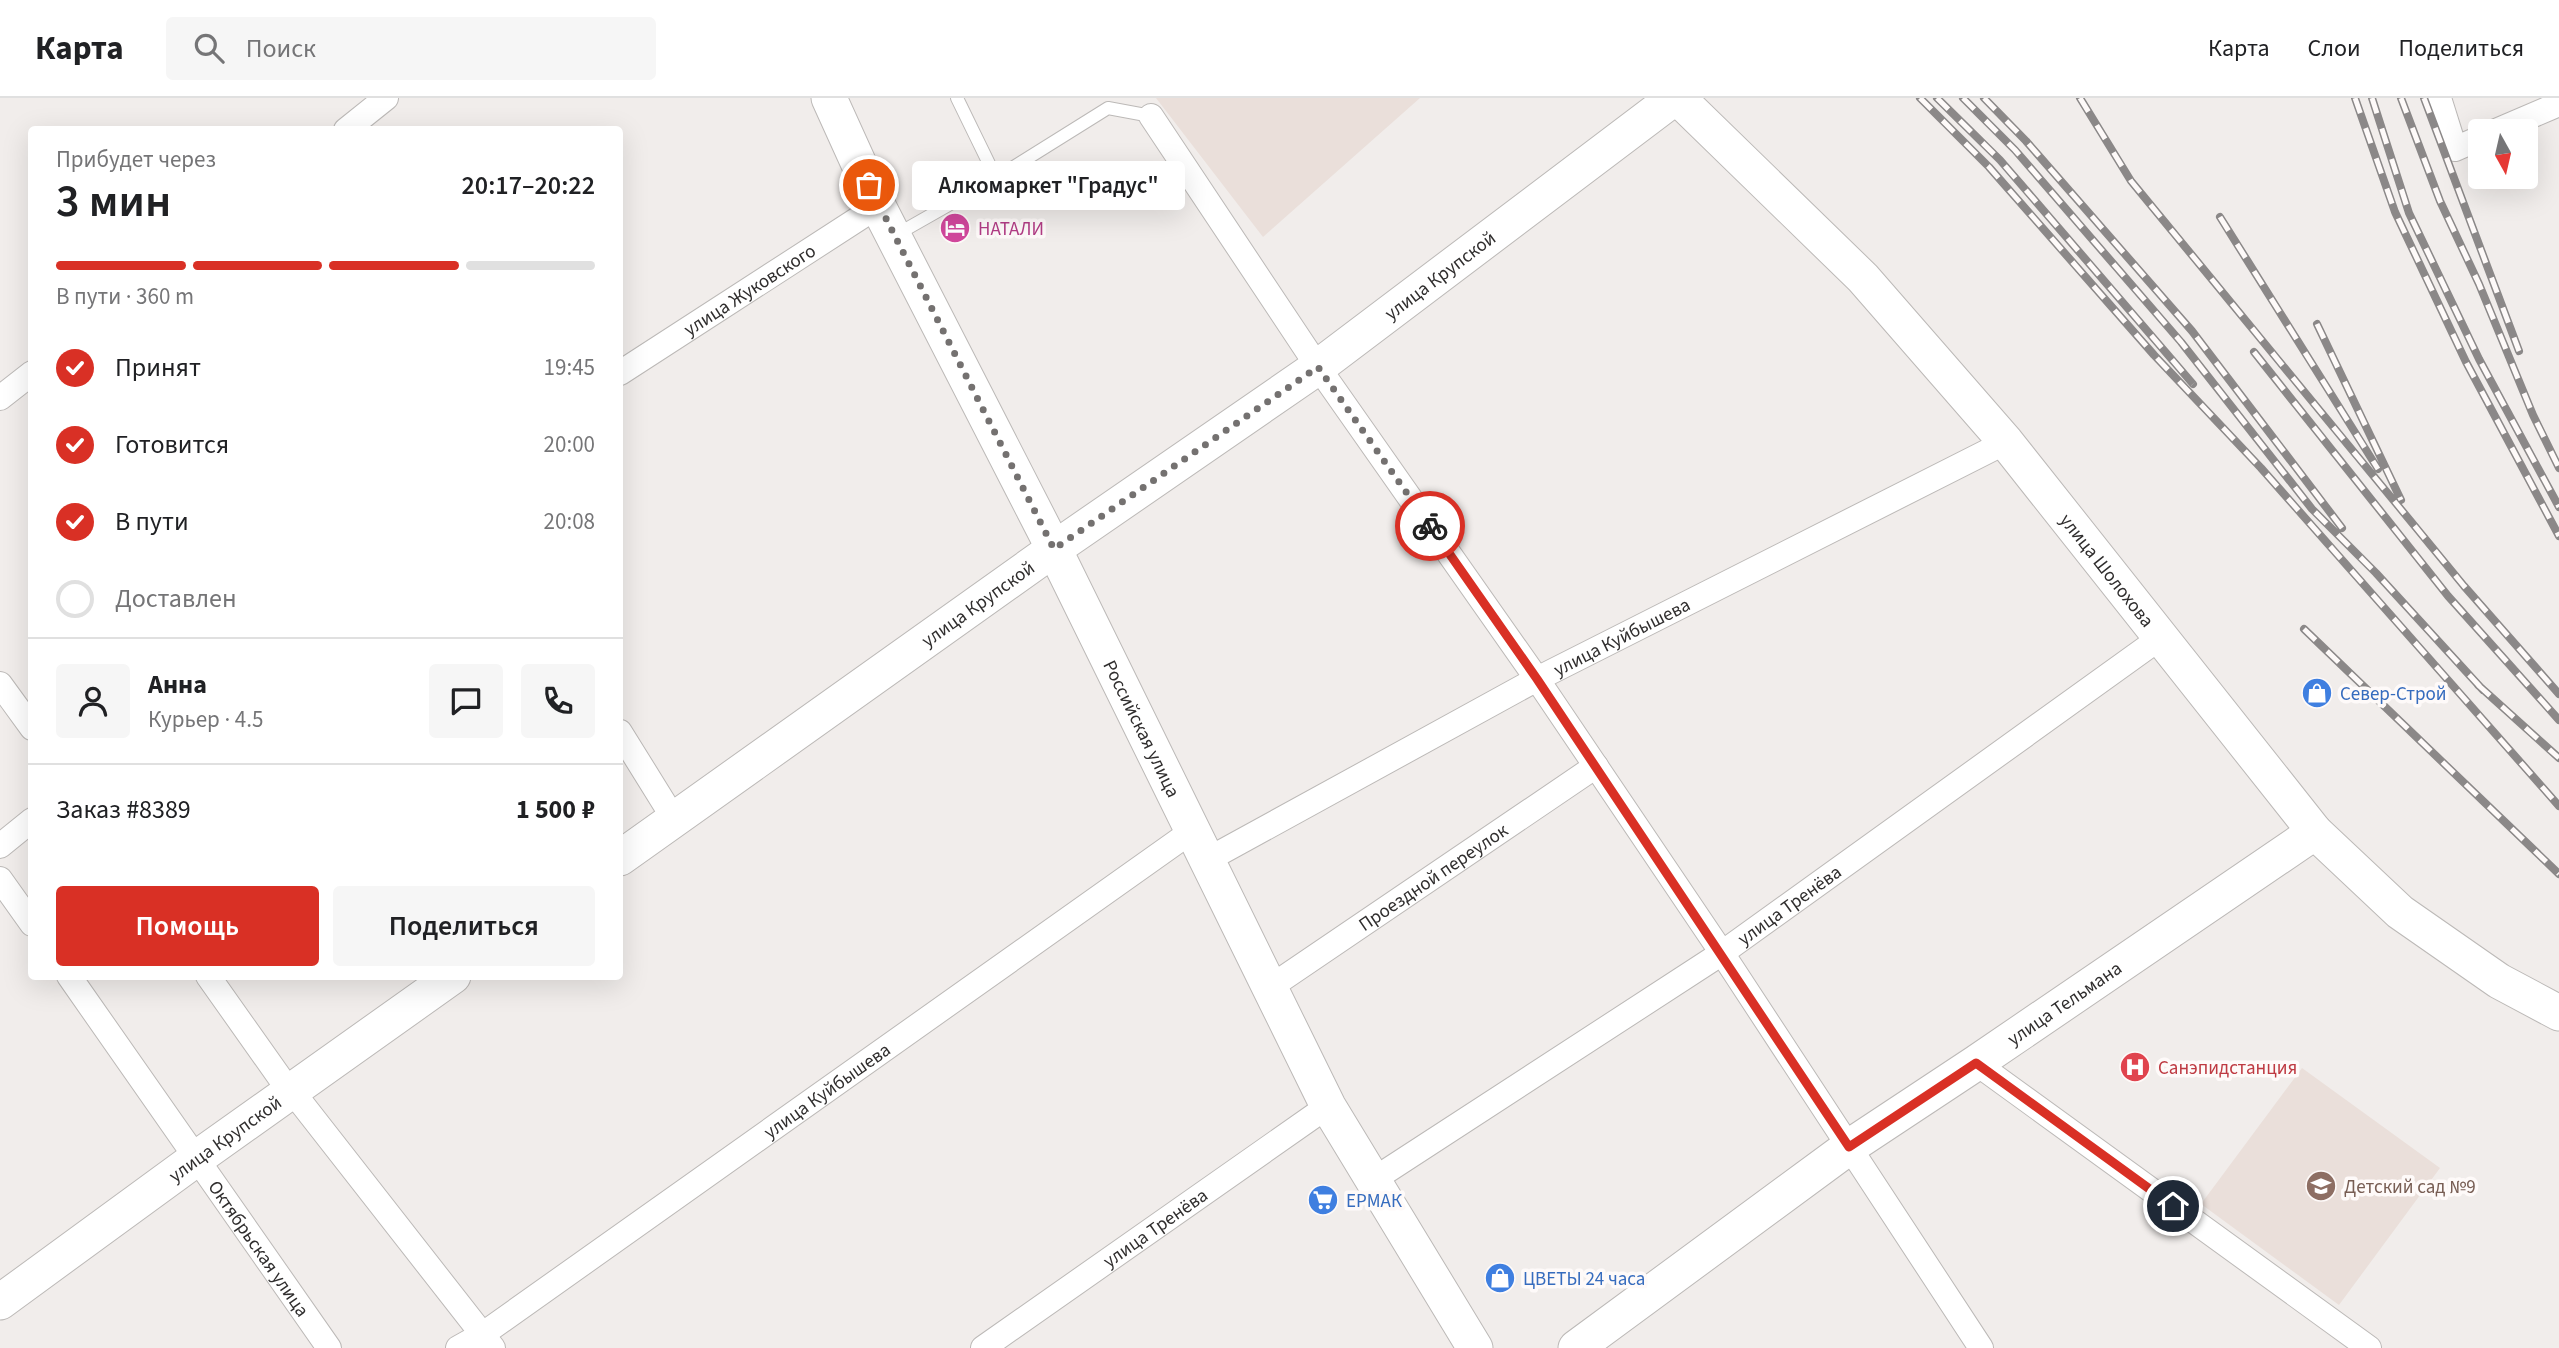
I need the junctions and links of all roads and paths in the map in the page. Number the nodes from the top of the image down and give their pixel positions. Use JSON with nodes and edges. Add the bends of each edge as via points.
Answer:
{"nodes":[{"id":1,"x":386,"y":98,"type":"edge"},
{"id":2,"x":829,"y":98,"type":"edge"},
{"id":3,"x":957,"y":98,"type":"edge"},
{"id":4,"x":1676,"y":98,"type":"edge"},
{"id":5,"x":2439,"y":98,"type":"edge"},
{"id":6,"x":1108,"y":103,"type":"edge"},
{"id":7,"x":2559,"y":104,"type":"edge"},
{"id":8,"x":1151,"y":116,"type":"joint"},
{"id":9,"x":2524,"y":119,"type":"edge"},
{"id":10,"x":351,"y":126,"type":"edge"},
{"id":11,"x":2468,"y":143,"type":"edge"},
{"id":12,"x":996,"y":178,"type":"junction"},
{"id":13,"x":886,"y":221,"type":"junction"},
{"id":14,"x":1318,"y":367,"type":"junction"},
{"id":15,"x":623,"y":371,"type":"edge"},
{"id":16,"x":28,"y":376,"type":"edge"},
{"id":17,"x":0,"y":398,"type":"edge"},
{"id":18,"x":2006,"y":442,"type":"junction"},
{"id":19,"x":1054,"y":549,"type":"junction"},
{"id":20,"x":2160,"y":638,"type":"junction"},
{"id":21,"x":1537,"y":679,"type":"junction"},
{"id":22,"x":0,"y":684,"type":"edge"},
{"id":23,"x":28,"y":722,"type":"edge"},
{"id":24,"x":623,"y":737,"type":"edge"},
{"id":25,"x":1596,"y":766,"type":"junction"},
{"id":26,"x":674,"y":819,"type":"junction"},
{"id":27,"x":28,"y":823,"type":"edge"},
{"id":28,"x":2315,"y":832,"type":"junction"},
{"id":29,"x":0,"y":846,"type":"edge"},
{"id":30,"x":1200,"y":846,"type":"junction"},
{"id":31,"x":623,"y":856,"type":"edge"},
{"id":32,"x":0,"y":879,"type":"edge"},
{"id":33,"x":28,"y":918,"type":"edge"},
{"id":34,"x":1722,"y":953,"type":"junction"},
{"id":35,"x":72,"y":980,"type":"edge"},
{"id":36,"x":211,"y":980,"type":"edge"},
{"id":37,"x":447,"y":980,"type":"edge"},
{"id":38,"x":1269,"y":988,"type":"junction"},
{"id":39,"x":2559,"y":1013,"type":"edge"},
{"id":40,"x":1976,"y":1063,"type":"junction"},
{"id":41,"x":291,"y":1091,"type":"junction"},
{"id":42,"x":1328,"y":1106,"type":"junction"},
{"id":43,"x":1849,"y":1147,"type":"junction"},
{"id":44,"x":197,"y":1158,"type":"junction"},
{"id":45,"x":1373,"y":1180,"type":"junction"},
{"id":46,"x":0,"y":1302,"type":"edge"},
{"id":47,"x":488,"y":1341,"type":"edge"},
{"id":48,"x":329,"y":1348,"type":"edge"},
{"id":49,"x":458,"y":1348,"type":"edge"},
{"id":50,"x":983,"y":1348,"type":"edge"},
{"id":51,"x":1475,"y":1348,"type":"edge"},
{"id":52,"x":1576,"y":1348,"type":"edge"},
{"id":53,"x":1982,"y":1348,"type":"edge"},
{"id":54,"x":2370,"y":1348,"type":"edge"}],
"edges":[{"from":1,"to":10,"type":"street"},
{"from":2,"to":13,"type":"street","name":"Российская улица"},
{"from":3,"to":12,"type":"lane"},
{"from":4,"to":14,"type":"street","name":"улица Крупской"},
{"from":4,"to":18,"type":"street","name":"улица Шолохова","via":[[1863,278]]},
{"from":5,"to":11,"type":"street","via":[[2455,149]]},
{"from":6,"to":8,"type":"lane"},
{"from":6,"to":12,"type":"lane"},
{"from":7,"to":9,"type":"street"},
{"from":8,"to":14,"type":"street"},
{"from":12,"to":13,"type":"lane"},
{"from":13,"to":15,"type":"street","name":"улица Жуковского"},
{"from":13,"to":19,"type":"street","name":"Российская улица"},
{"from":14,"to":19,"type":"street","name":"улица Крупской"},
{"from":14,"to":21,"type":"street"},
{"from":16,"to":17,"type":"street"},
{"from":18,"to":20,"type":"street","name":"улица Шолохова"},
{"from":18,"to":21,"type":"street","name":"улица Куйбышева"},
{"from":19,"to":26,"type":"street","name":"улица Крупской"},
{"from":19,"to":30,"type":"street","name":"Российская улица"},
{"from":20,"to":28,"type":"street","name":"улица Шолохова"},
{"from":20,"to":34,"type":"street","name":"улица Тренёва"},
{"from":21,"to":25,"type":"street"},
{"from":21,"to":30,"type":"street","name":"улица Куйбышева"},
{"from":22,"to":23,"type":"street"},
{"from":24,"to":26,"type":"street"},
{"from":25,"to":34,"type":"street"},
{"from":25,"to":38,"type":"street","name":"Проездной переулок"},
{"from":26,"to":31,"type":"street","name":"улица Крупской"},
{"from":27,"to":29,"type":"street"},
{"from":28,"to":39,"type":"street","name":"улица Шолохова","via":[[2400,912],[2499,981]]},
{"from":28,"to":40,"type":"street","name":"улица Тельмана"},
{"from":30,"to":38,"type":"street","name":"Российская улица"},
{"from":30,"to":47,"type":"street","name":"улица Куйбышева"},
{"from":32,"to":33,"type":"street"},
{"from":34,"to":43,"type":"street"},
{"from":34,"to":45,"type":"street","name":"улица Тренёва"},
{"from":35,"to":44,"type":"street","name":"Октябрьская улица"},
{"from":36,"to":41,"type":"street"},
{"from":37,"to":41,"type":"street","name":"улица Крупской"},
{"from":38,"to":42,"type":"street","name":"Российская улица"},
{"from":40,"to":43,"type":"street","name":"улица Тельмана"},
{"from":40,"to":54,"type":"street"},
{"from":41,"to":44,"type":"street","name":"улица Крупской"},
{"from":41,"to":47,"type":"street"},
{"from":42,"to":45,"type":"street","name":"Российская улица"},
{"from":42,"to":50,"type":"street","name":"улица Тренёва"},
{"from":43,"to":52,"type":"street","name":"улица Тельмана"},
{"from":43,"to":53,"type":"street"},
{"from":44,"to":46,"type":"street","name":"улица Крупской"},
{"from":44,"to":48,"type":"street","name":"Октябрьская улица"},
{"from":45,"to":51,"type":"street","name":"Российская улица"},
{"from":47,"to":49,"type":"street","name":"улица Куйбышева"}]}
